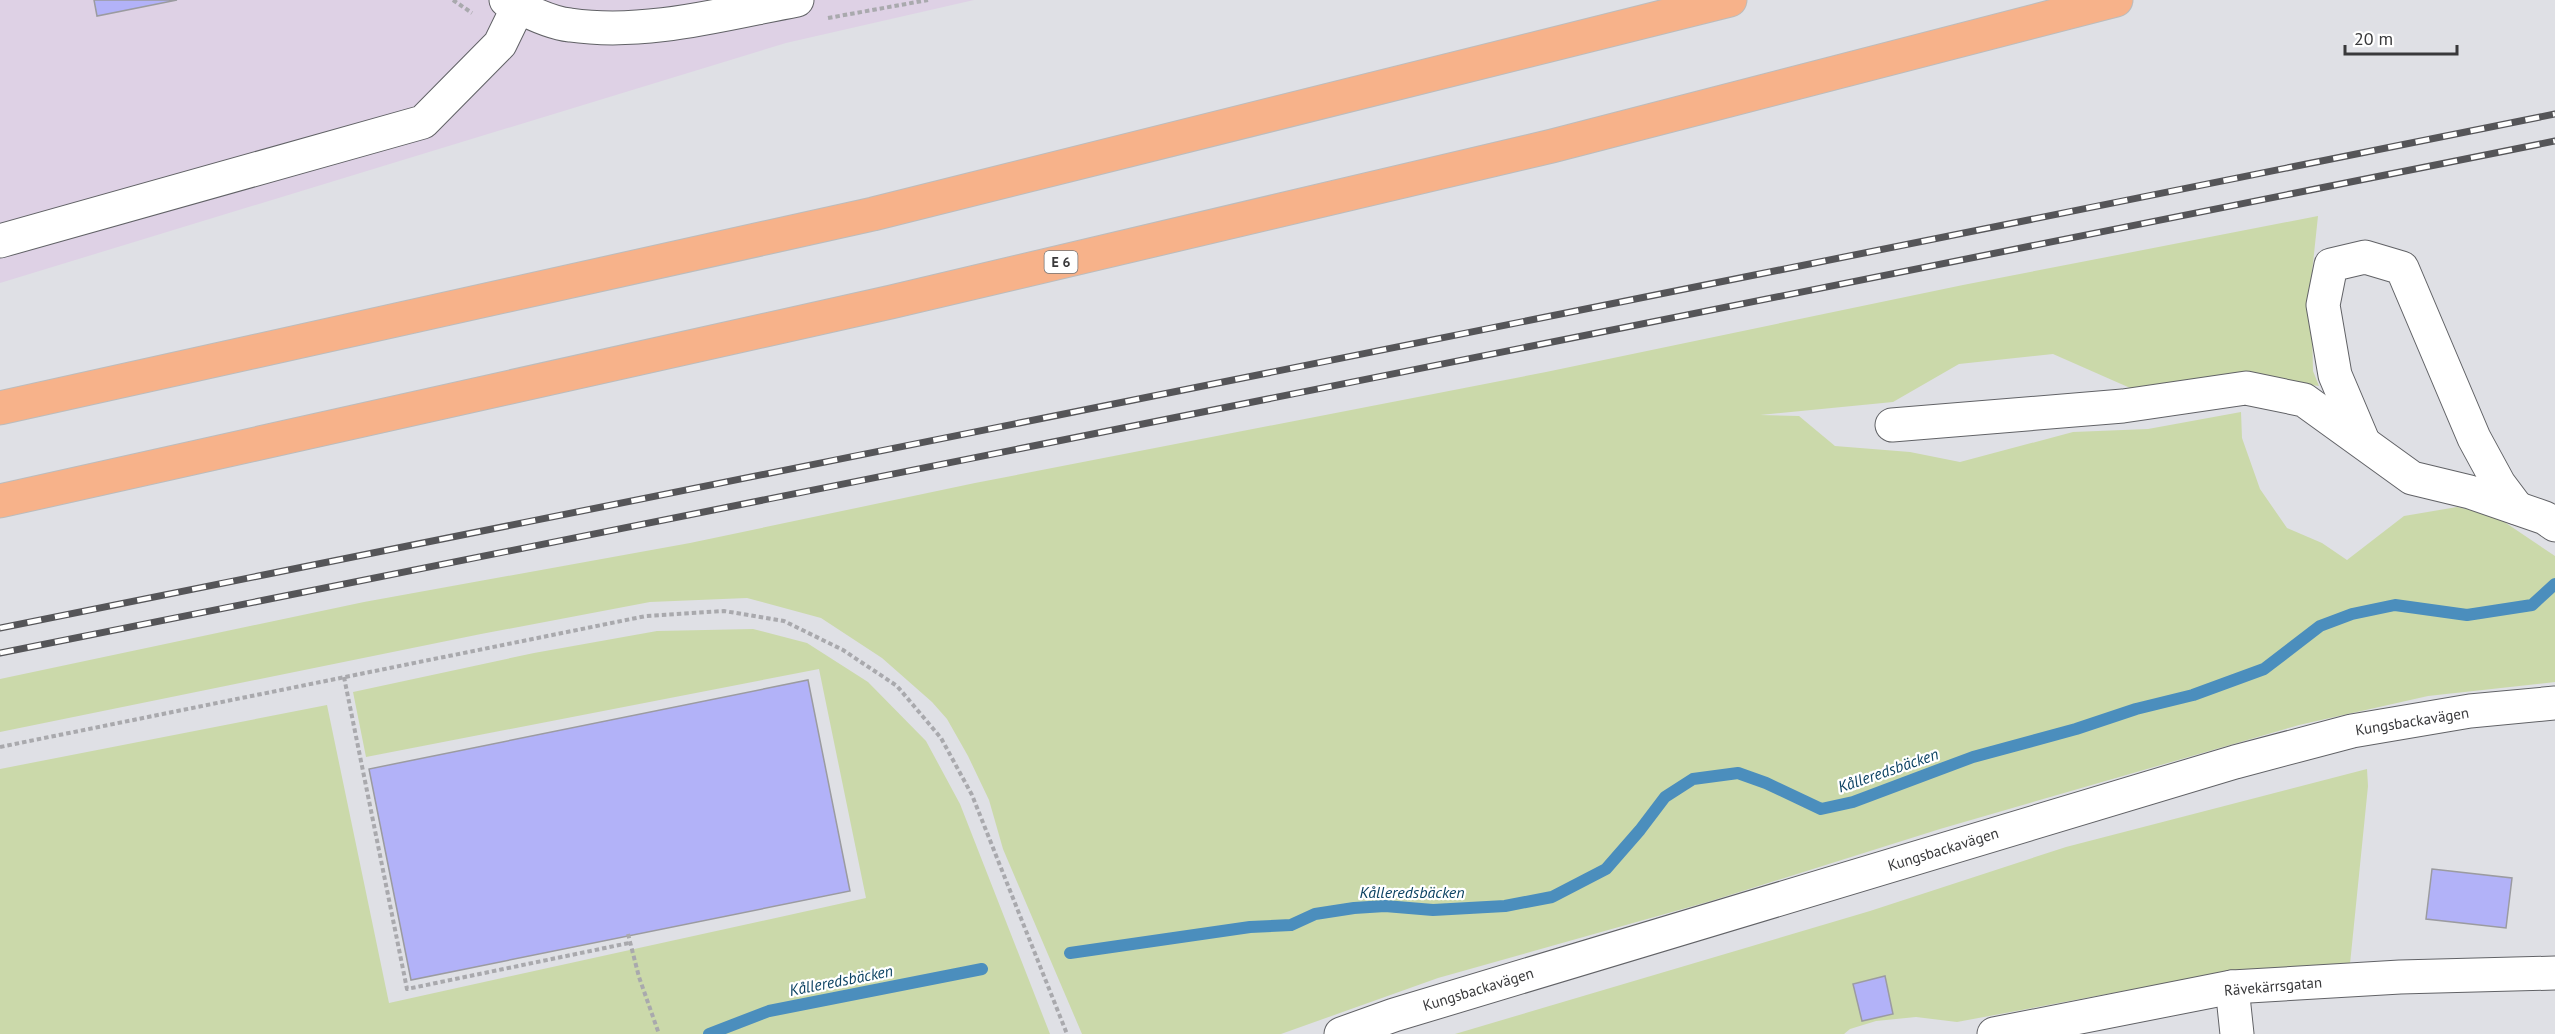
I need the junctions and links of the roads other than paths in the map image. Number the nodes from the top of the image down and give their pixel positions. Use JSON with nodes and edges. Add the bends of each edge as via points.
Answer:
{"nodes":[{"id":1,"x":797,"y":0,"type":"edge"},
{"id":2,"x":1730,"y":0,"type":"edge"},
{"id":3,"x":2116,"y":0,"type":"edge"},
{"id":4,"x":512,"y":4,"type":"edge"},
{"id":5,"x":715,"y":8,"type":"edge"},
{"id":6,"x":0,"y":241,"type":"edge"},
{"id":7,"x":0,"y":408,"type":"edge"},
{"id":8,"x":1892,"y":425,"type":"dead end"},
{"id":9,"x":2363,"y":441,"type":"junction"},
{"id":10,"x":0,"y":501,"type":"edge"},
{"id":11,"x":2539,"y":517,"type":"edge"},
{"id":12,"x":2555,"y":703,"type":"edge"},
{"id":13,"x":2555,"y":973,"type":"edge"},
{"id":14,"x":2232,"y":987,"type":"junction"},
{"id":15,"x":1341,"y":1034,"type":"edge"},
{"id":16,"x":1994,"y":1034,"type":"edge"},
{"id":17,"x":2237,"y":1034,"type":"edge"}],
"edges":[{"from":1,"to":5,"type":"street"},
{"from":2,"to":7,"type":"highway","via":[[873,214]]},
{"from":3,"to":10,"type":"highway","number":"E 6","via":[[1529,151],[891,302]]},
{"from":4,"to":5,"type":"street","via":[[567,25],[628,29]]},
{"from":4,"to":6,"type":"street","via":[[500,44],[423,122]]},
{"from":8,"to":9,"type":"street","via":[[2123,406],[2246,387],[2304,400]]},
{"from":9,"to":11,"type":"street","via":[[2412,478],[2469,492]]},
{"from":9,"to":11,"type":"street","via":[[2335,375],[2323,305],[2331,265],[2365,256],[2402,268],[2474,438],[2499,484]]},
{"from":12,"to":15,"type":"street","name":"Kungsbackavägen","via":[[2470,711],[2352,731],[2235,762]]},
{"from":13,"to":14,"type":"street","name":"Rävekärrsgatan"},
{"from":14,"to":16,"type":"street","name":"Rävekärrsgatan"},
{"from":14,"to":17,"type":"street"}]}
